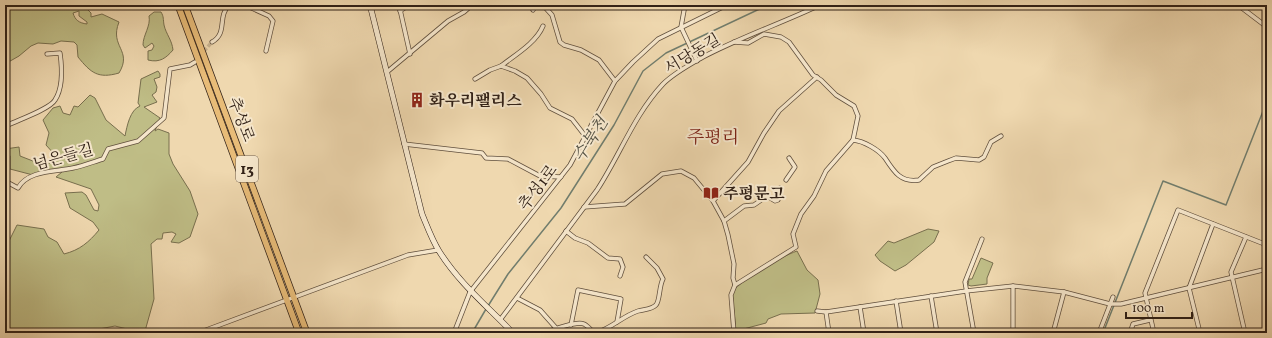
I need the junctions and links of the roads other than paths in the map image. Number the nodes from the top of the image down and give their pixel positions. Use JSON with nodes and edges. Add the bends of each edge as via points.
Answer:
{"nodes":[{"id":1,"x":178,"y":5,"type":"edge"},
{"id":2,"x":185,"y":5,"type":"edge"},
{"id":3,"x":229,"y":5,"type":"edge"},
{"id":4,"x":245,"y":5,"type":"edge"},
{"id":5,"x":254,"y":5,"type":"edge"},
{"id":6,"x":370,"y":5,"type":"edge"},
{"id":7,"x":399,"y":5,"type":"edge"},
{"id":8,"x":409,"y":5,"type":"edge"},
{"id":9,"x":472,"y":5,"type":"edge"},
{"id":10,"x":536,"y":5,"type":"edge"},
{"id":11,"x":543,"y":5,"type":"edge"},
{"id":12,"x":685,"y":5,"type":"edge"},
{"id":13,"x":727,"y":5,"type":"edge"},
{"id":14,"x":820,"y":5,"type":"edge"},
{"id":15,"x":1238,"y":5,"type":"edge"},
{"id":16,"x":533,"y":10,"type":"dead end"},
{"id":17,"x":255,"y":11,"type":"junction"},
{"id":18,"x":400,"y":11,"type":"junction"},
{"id":19,"x":543,"y":26,"type":"dead end"},
{"id":20,"x":1267,"y":27,"type":"edge"},
{"id":21,"x":682,"y":28,"type":"junction"},
{"id":22,"x":212,"y":42,"type":"tunnel mouth"},
{"id":23,"x":734,"y":42,"type":"junction"},
{"id":24,"x":266,"y":51,"type":"dead end"},
{"id":25,"x":47,"y":54,"type":"dead end"},
{"id":26,"x":410,"y":54,"type":"junction"},
{"id":27,"x":697,"y":61,"type":"junction"},
{"id":28,"x":195,"y":62,"type":"tunnel mouth"},
{"id":29,"x":501,"y":66,"type":"junction"},
{"id":30,"x":387,"y":72,"type":"junction"},
{"id":31,"x":817,"y":77,"type":"junction"},
{"id":32,"x":475,"y":79,"type":"dead end"},
{"id":33,"x":615,"y":81,"type":"junction"},
{"id":34,"x":5,"y":134,"type":"edge"},
{"id":35,"x":1001,"y":136,"type":"dead end"},
{"id":36,"x":586,"y":137,"type":"junction"},
{"id":37,"x":853,"y":140,"type":"junction"},
{"id":38,"x":404,"y":144,"type":"junction"},
{"id":39,"x":789,"y":158,"type":"dead end"},
{"id":40,"x":560,"y":177,"type":"junction"},
{"id":41,"x":786,"y":180,"type":"dead end"},
{"id":42,"x":5,"y":181,"type":"edge"},
{"id":43,"x":780,"y":188,"type":"dead end"},
{"id":44,"x":713,"y":201,"type":"junction"},
{"id":45,"x":583,"y":208,"type":"junction"},
{"id":46,"x":724,"y":221,"type":"junction"},
{"id":47,"x":1213,"y":224,"type":"junction"},
{"id":48,"x":566,"y":231,"type":"junction"},
{"id":49,"x":1246,"y":237,"type":"junction"},
{"id":50,"x":982,"y":239,"type":"dead end"},
{"id":51,"x":1267,"y":245,"type":"edge"},
{"id":52,"x":438,"y":250,"type":"junction"},
{"id":53,"x":646,"y":257,"type":"dead end"},
{"id":54,"x":1267,"y":269,"type":"edge"},
{"id":55,"x":620,"y":276,"type":"dead end"},
{"id":56,"x":1231,"y":278,"type":"junction"},
{"id":57,"x":735,"y":284,"type":"junction"},
{"id":58,"x":1013,"y":286,"type":"junction"},
{"id":59,"x":1189,"y":288,"type":"junction"},
{"id":60,"x":966,"y":291,"type":"junction"},
{"id":61,"x":1064,"y":292,"type":"junction"},
{"id":62,"x":471,"y":293,"type":"junction"},
{"id":63,"x":931,"y":296,"type":"junction"},
{"id":64,"x":294,"y":297,"type":"junction"},
{"id":65,"x":1113,"y":297,"type":"dead end"},
{"id":66,"x":517,"y":298,"type":"junction"},
{"id":67,"x":1146,"y":298,"type":"junction"},
{"id":68,"x":286,"y":300,"type":"junction"},
{"id":69,"x":896,"y":302,"type":"junction"},
{"id":70,"x":1110,"y":304,"type":"junction"},
{"id":71,"x":860,"y":307,"type":"junction"},
{"id":72,"x":817,"y":311,"type":"dead end"},
{"id":73,"x":826,"y":312,"type":"junction"},
{"id":74,"x":499,"y":319,"type":"junction"},
{"id":75,"x":1150,"y":320,"type":"junction"},
{"id":76,"x":617,"y":322,"type":"junction"},
{"id":77,"x":571,"y":326,"type":"junction"},
{"id":78,"x":556,"y":328,"type":"junction"},
{"id":79,"x":198,"y":333,"type":"edge"},
{"id":80,"x":299,"y":333,"type":"edge"},
{"id":81,"x":307,"y":333,"type":"edge"},
{"id":82,"x":454,"y":333,"type":"edge"},
{"id":83,"x":513,"y":333,"type":"edge"},
{"id":84,"x":546,"y":333,"type":"edge"},
{"id":85,"x":734,"y":333,"type":"edge"},
{"id":86,"x":829,"y":333,"type":"edge"},
{"id":87,"x":864,"y":333,"type":"edge"},
{"id":88,"x":901,"y":333,"type":"edge"},
{"id":89,"x":937,"y":333,"type":"edge"},
{"id":90,"x":974,"y":333,"type":"edge"},
{"id":91,"x":1013,"y":333,"type":"edge"},
{"id":92,"x":1053,"y":333,"type":"edge"},
{"id":93,"x":1099,"y":333,"type":"edge"},
{"id":94,"x":1130,"y":333,"type":"edge"},
{"id":95,"x":1154,"y":333,"type":"edge"},
{"id":96,"x":1200,"y":333,"type":"edge"},
{"id":97,"x":1245,"y":333,"type":"edge"}],
"edges":[{"from":1,"to":68,"type":"main road","name":"추성로","number":"13"},
{"from":2,"to":64,"type":"main road","name":"추성로","number":"13"},
{"from":3,"to":22,"type":"street","via":[[222,16],[222,33]]},
{"from":4,"to":17,"type":"street"},
{"from":5,"to":17,"type":"street"},
{"from":6,"to":30,"type":"street"},
{"from":7,"to":18,"type":"street"},
{"from":8,"to":18,"type":"street"},
{"from":9,"to":26,"type":"street","via":[[448,21]]},
{"from":10,"to":16,"type":"street"},
{"from":11,"to":33,"type":"street","via":[[552,15],[560,42],[599,60]]},
{"from":12,"to":21,"type":"street"},
{"from":13,"to":21,"type":"street","name":"추성1로"},
{"from":14,"to":23,"type":"street","name":"서당동길"},
{"from":15,"to":20,"type":"street"},
{"from":17,"to":24,"type":"street","via":[[269,16],[273,21]]},
{"from":18,"to":26,"type":"street"},
{"from":19,"to":29,"type":"street","via":[[541,32],[528,45]]},
{"from":21,"to":27,"type":"street"},
{"from":21,"to":33,"type":"street","name":"추성1로","via":[[650,45]]},
{"from":23,"to":27,"type":"street","name":"서당동길"},
{"from":23,"to":31,"type":"street","via":[[748,43],[764,34],[781,37],[789,42]]},
{"from":25,"to":34,"type":"street","via":[[60,53],[59,91],[55,102],[28,117],[8,124]]},
{"from":26,"to":30,"type":"street"},
{"from":27,"to":45,"type":"street","name":"서당동길","via":[[669,79],[651,99],[626,136],[608,173]]},
{"from":28,"to":42,"type":"street","name":"넘은들길","via":[[170,69],[164,118],[138,141],[108,148],[103,159],[74,168],[31,176],[18,188]]},
{"from":29,"to":32,"type":"street"},
{"from":29,"to":36,"type":"street","via":[[526,78],[550,108],[572,118]]},
{"from":30,"to":38,"type":"street"},
{"from":31,"to":37,"type":"street","via":[[857,111]]},
{"from":31,"to":44,"type":"street","via":[[779,111],[748,162]]},
{"from":33,"to":36,"type":"street","name":"추성1로"},
{"from":35,"to":37,"type":"street","via":[[991,142],[984,157],[979,160],[956,158],[933,167],[919,180],[912,181],[899,176],[876,150]]},
{"from":36,"to":40,"type":"street","name":"추성1로"},
{"from":37,"to":57,"type":"street","via":[[826,171],[814,196],[801,214],[793,234],[796,247]]},
{"from":38,"to":40,"type":"street","via":[[482,152],[486,158],[508,159],[540,176]]},
{"from":38,"to":52,"type":"street","via":[[422,214]]},
{"from":39,"to":41,"type":"street","via":[[795,167]]},
{"from":40,"to":62,"type":"street","name":"추성1로"},
{"from":43,"to":46,"type":"street","via":[[778,200],[767,196],[754,205],[744,206]]},
{"from":44,"to":45,"type":"street","via":[[694,178],[681,171],[662,174],[625,204]]},
{"from":44,"to":46,"type":"street"},
{"from":45,"to":48,"type":"street","name":"서당동길"},
{"from":46,"to":57,"type":"street","via":[[733,256]]},
{"from":47,"to":49,"type":"street"},
{"from":47,"to":59,"type":"street"},
{"from":47,"to":67,"type":"street","via":[[1178,210],[1144,293]]},
{"from":48,"to":55,"type":"street","via":[[608,258],[620,259],[623,267]]},
{"from":48,"to":66,"type":"street","name":"서당동길"},
{"from":49,"to":51,"type":"street"},
{"from":49,"to":56,"type":"street","via":[[1231,272]]},
{"from":50,"to":60,"type":"street","via":[[965,282]]},
{"from":52,"to":62,"type":"street"},
{"from":52,"to":64,"type":"street","via":[[408,255]]},
{"from":53,"to":76,"type":"street","via":[[663,279],[659,289],[659,301],[652,308],[640,310]]},
{"from":54,"to":56,"type":"street"},
{"from":56,"to":59,"type":"street"},
{"from":56,"to":97,"type":"street"},
{"from":57,"to":85,"type":"street","via":[[731,295]]},
{"from":58,"to":60,"type":"street"},
{"from":58,"to":61,"type":"street"},
{"from":58,"to":91,"type":"street"},
{"from":59,"to":67,"type":"street"},
{"from":59,"to":96,"type":"street"},
{"from":60,"to":63,"type":"street"},
{"from":60,"to":90,"type":"street"},
{"from":61,"to":70,"type":"street"},
{"from":61,"to":92,"type":"street"},
{"from":62,"to":74,"type":"street"},
{"from":62,"to":82,"type":"street","name":"추성1로"},
{"from":63,"to":69,"type":"street"},
{"from":63,"to":89,"type":"street"},
{"from":64,"to":68,"type":"street"},
{"from":64,"to":81,"type":"main road","name":"추성로","number":"13"},
{"from":65,"to":70,"type":"street"},
{"from":66,"to":74,"type":"street","name":"서당동길"},
{"from":66,"to":78,"type":"street","via":[[540,310]]},
{"from":67,"to":70,"type":"street"},
{"from":67,"to":75,"type":"street"},
{"from":68,"to":79,"type":"street"},
{"from":68,"to":80,"type":"main road","name":"추성로","number":"13"},
{"from":69,"to":71,"type":"street"},
{"from":69,"to":88,"type":"street"},
{"from":70,"to":93,"type":"street"},
{"from":71,"to":73,"type":"street"},
{"from":71,"to":87,"type":"street"},
{"from":72,"to":73,"type":"street"},
{"from":73,"to":86,"type":"street"},
{"from":74,"to":83,"type":"street"},
{"from":75,"to":94,"type":"street","via":[[1133,324]]},
{"from":75,"to":95,"type":"street"},
{"from":76,"to":77,"type":"street","via":[[594,333],[583,323]]},
{"from":76,"to":77,"type":"street","via":[[622,299],[578,290]]},
{"from":77,"to":78,"type":"street"},
{"from":78,"to":84,"type":"street"}]}
